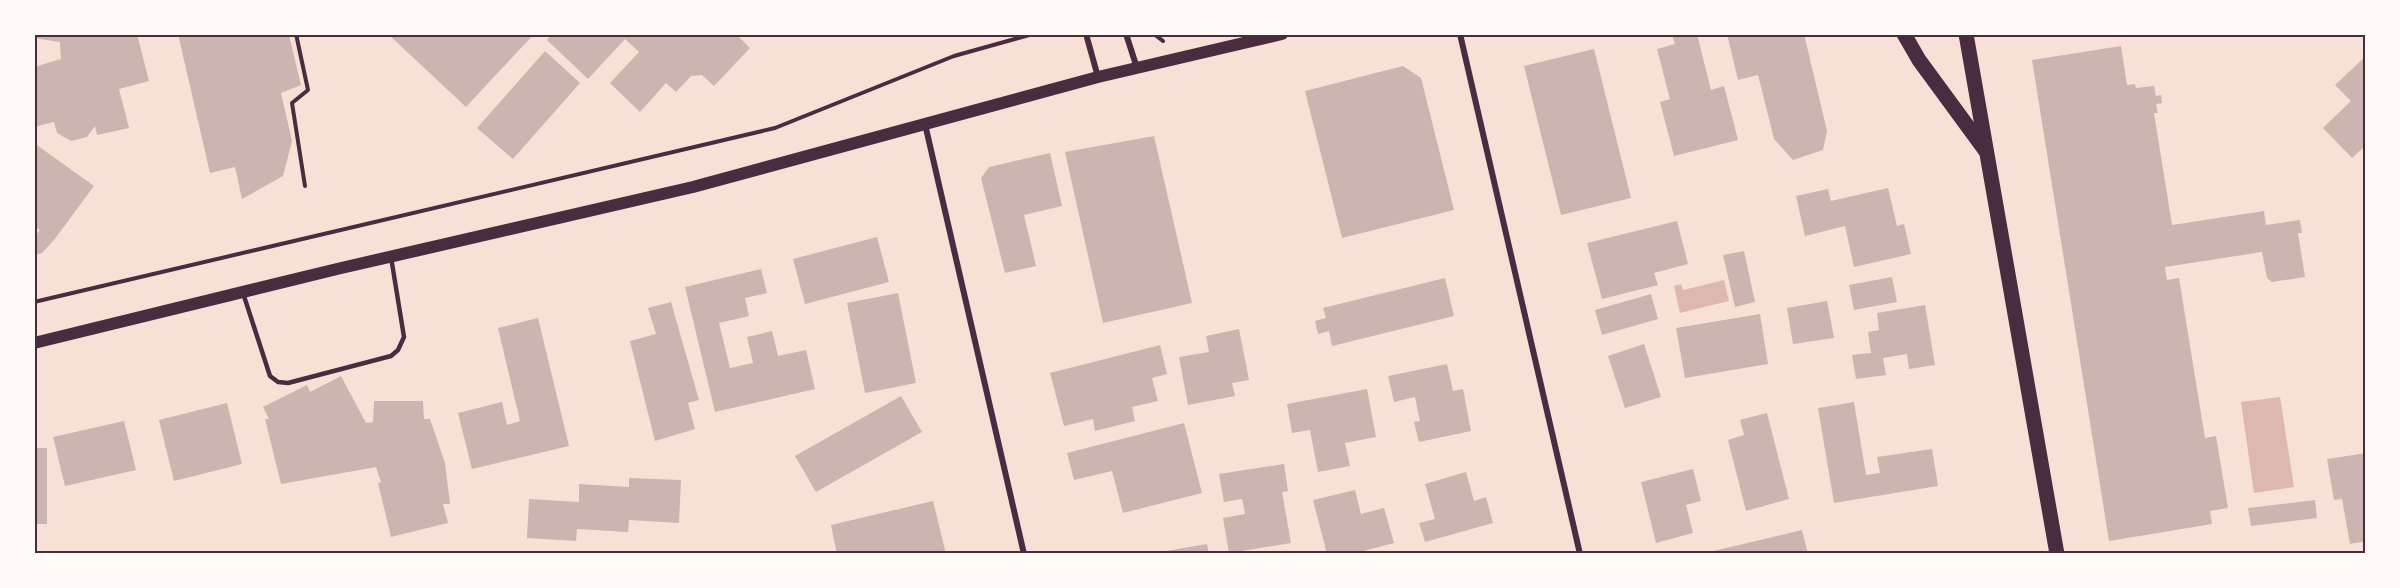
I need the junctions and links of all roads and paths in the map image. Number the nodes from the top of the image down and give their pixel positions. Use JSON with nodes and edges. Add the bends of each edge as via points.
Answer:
{"nodes":[{"id":1,"x":296,"y":34,"type":"edge"},
{"id":2,"x":1033,"y":34,"type":"edge"},
{"id":3,"x":1086,"y":34,"type":"edge"},
{"id":4,"x":1126,"y":34,"type":"edge"},
{"id":5,"x":1282,"y":34,"type":"edge"},
{"id":6,"x":1460,"y":34,"type":"edge"},
{"id":7,"x":1904,"y":34,"type":"edge"},
{"id":8,"x":1965,"y":34,"type":"edge"},
{"id":9,"x":1137,"y":68,"type":"junction"},
{"id":10,"x":1098,"y":76,"type":"junction"},
{"id":11,"x":925,"y":123,"type":"junction"},
{"id":12,"x":1988,"y":155,"type":"junction"},
{"id":13,"x":305,"y":186,"type":"dead end"},
{"id":14,"x":391,"y":257,"type":"junction"},
{"id":15,"x":243,"y":293,"type":"junction"},
{"id":16,"x":34,"y":302,"type":"edge"},
{"id":17,"x":34,"y":343,"type":"edge"},
{"id":18,"x":1024,"y":554,"type":"edge"},
{"id":19,"x":1580,"y":554,"type":"edge"},
{"id":20,"x":2057,"y":554,"type":"edge"}],
"edges":[{"from":1,"to":13,"type":"path","via":[[308,90],[292,103]]},
{"from":2,"to":16,"type":"path","via":[[954,56],[775,128]]},
{"from":3,"to":10,"type":"street"},
{"from":4,"to":9,"type":"street"},
{"from":5,"to":9,"type":"main road"},
{"from":6,"to":19,"type":"street"},
{"from":7,"to":12,"type":"main road","via":[[1918,60]]},
{"from":8,"to":12,"type":"main road"},
{"from":9,"to":10,"type":"main road"},
{"from":10,"to":11,"type":"main road"},
{"from":11,"to":14,"type":"main road","via":[[693,187]]},
{"from":11,"to":18,"type":"street"},
{"from":12,"to":20,"type":"main road"},
{"from":14,"to":15,"type":"main road"},
{"from":14,"to":15,"type":"lane","via":[[404,338],[398,350],[375,361],[288,383],[270,376]]},
{"from":15,"to":17,"type":"main road"}]}
